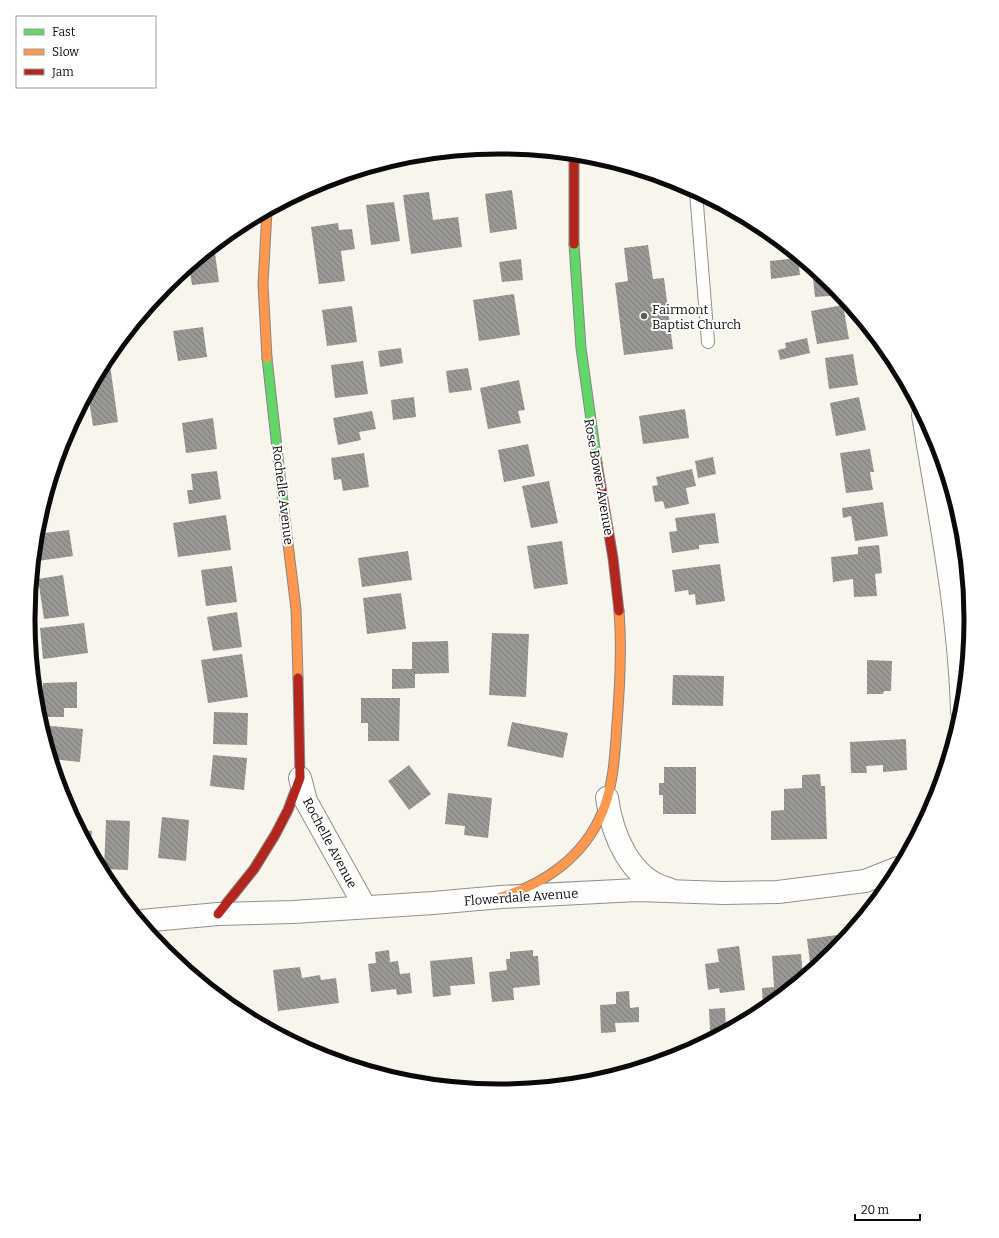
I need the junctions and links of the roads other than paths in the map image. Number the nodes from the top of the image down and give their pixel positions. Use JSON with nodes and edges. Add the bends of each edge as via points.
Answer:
{"nodes":[{"id":1,"x":574,"y":160,"type":"edge"},
{"id":2,"x":697,"y":198,"type":"edge"},
{"id":3,"x":267,"y":217,"type":"edge"},
{"id":4,"x":708,"y":342,"type":"dead end"},
{"id":5,"x":925,"y":433,"type":"edge"},
{"id":6,"x":961,"y":670,"type":"edge"},
{"id":7,"x":300,"y":778,"type":"junction"},
{"id":8,"x":607,"y":798,"type":"junction"},
{"id":9,"x":889,"y":871,"type":"edge"},
{"id":10,"x":674,"y":890,"type":"junction"},
{"id":11,"x":501,"y":897,"type":"junction"},
{"id":12,"x":365,"y":907,"type":"junction"},
{"id":13,"x":218,"y":914,"type":"junction"},
{"id":14,"x":146,"y":921,"type":"edge"}],
"edges":[{"from":1,"to":8,"type":"street","name":"Rose Bower Avenue","via":[[574,250],[578,334],[590,428],[615,569],[621,637],[621,691]]},
{"from":2,"to":4,"type":"lane"},
{"from":3,"to":7,"type":"street","name":"Rochelle Avenue","via":[[263,284],[264,330],[296,609]]},
{"from":5,"to":6,"type":"street","via":[[952,591]]},
{"from":7,"to":12,"type":"street","name":"Rochelle Avenue","via":[[306,801]]},
{"from":7,"to":13,"type":"street","name":"Rochelle Avenue","via":[[275,835],[254,869]]},
{"from":8,"to":10,"type":"street","name":"Rose Bower Avenue","via":[[612,826],[630,860],[645,878],[656,885]]},
{"from":8,"to":11,"type":"street","name":"Rose Bower Avenue","via":[[589,836],[560,869],[532,888]]},
{"from":9,"to":10,"type":"street","name":"Flowerdale Avenue","via":[[865,881],[778,892],[724,893]]},
{"from":10,"to":11,"type":"street","name":"Flowerdale Avenue"},
{"from":11,"to":12,"type":"street","name":"Flowerdale Avenue"},
{"from":12,"to":13,"type":"street","name":"Flowerdale Avenue"},
{"from":13,"to":14,"type":"street","name":"Flowerdale Avenue"}]}
